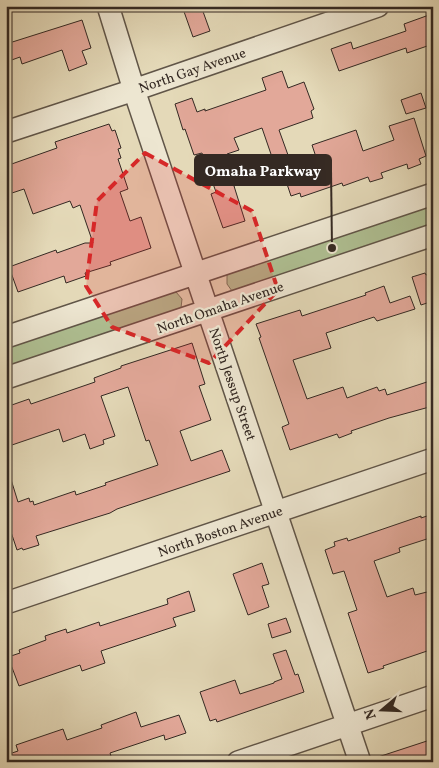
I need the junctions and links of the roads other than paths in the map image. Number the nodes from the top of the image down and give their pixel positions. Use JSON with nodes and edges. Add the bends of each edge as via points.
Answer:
{"nodes":[{"id":1,"x":108,"y":6,"type":"edge"},
{"id":2,"x":378,"y":6,"type":"edge"},
{"id":3,"x":134,"y":90,"type":"junction"},
{"id":4,"x":6,"y":132,"type":"edge"},
{"id":5,"x":433,"y":194,"type":"edge"},
{"id":6,"x":433,"y":235,"type":"edge"},
{"id":7,"x":196,"y":274,"type":"junction"},
{"id":8,"x":208,"y":311,"type":"junction"},
{"id":9,"x":6,"y":337,"type":"edge"},
{"id":10,"x":6,"y":378,"type":"edge"},
{"id":11,"x":433,"y":460,"type":"edge"},
{"id":12,"x":277,"y":512,"type":"junction"},
{"id":13,"x":6,"y":603,"type":"edge"},
{"id":14,"x":433,"y":696,"type":"edge"},
{"id":15,"x":348,"y":725,"type":"junction"},
{"id":16,"x":238,"y":762,"type":"edge"},
{"id":17,"x":360,"y":762,"type":"edge"}],
"edges":[{"from":1,"to":3,"type":"street","name":"North Jessup Street"},
{"from":2,"to":3,"type":"street","name":"North Gay Avenue"},
{"from":3,"to":4,"type":"street","name":"North Gay Avenue"},
{"from":3,"to":7,"type":"street","name":"North Jessup Street"},
{"from":5,"to":7,"type":"street"},
{"from":6,"to":8,"type":"street","name":"North Omaha Avenue"},
{"from":7,"to":8,"type":"street","name":"North Jessup Street"},
{"from":7,"to":9,"type":"street"},
{"from":8,"to":10,"type":"street","name":"North Omaha Avenue"},
{"from":8,"to":12,"type":"street","name":"North Jessup Street"},
{"from":11,"to":12,"type":"street","name":"North Boston Avenue"},
{"from":12,"to":13,"type":"street","name":"North Boston Avenue"},
{"from":12,"to":15,"type":"street","name":"North Jessup Street"},
{"from":14,"to":15,"type":"street"},
{"from":15,"to":16,"type":"street"},
{"from":15,"to":17,"type":"street","name":"North Jessup Street"}]}
